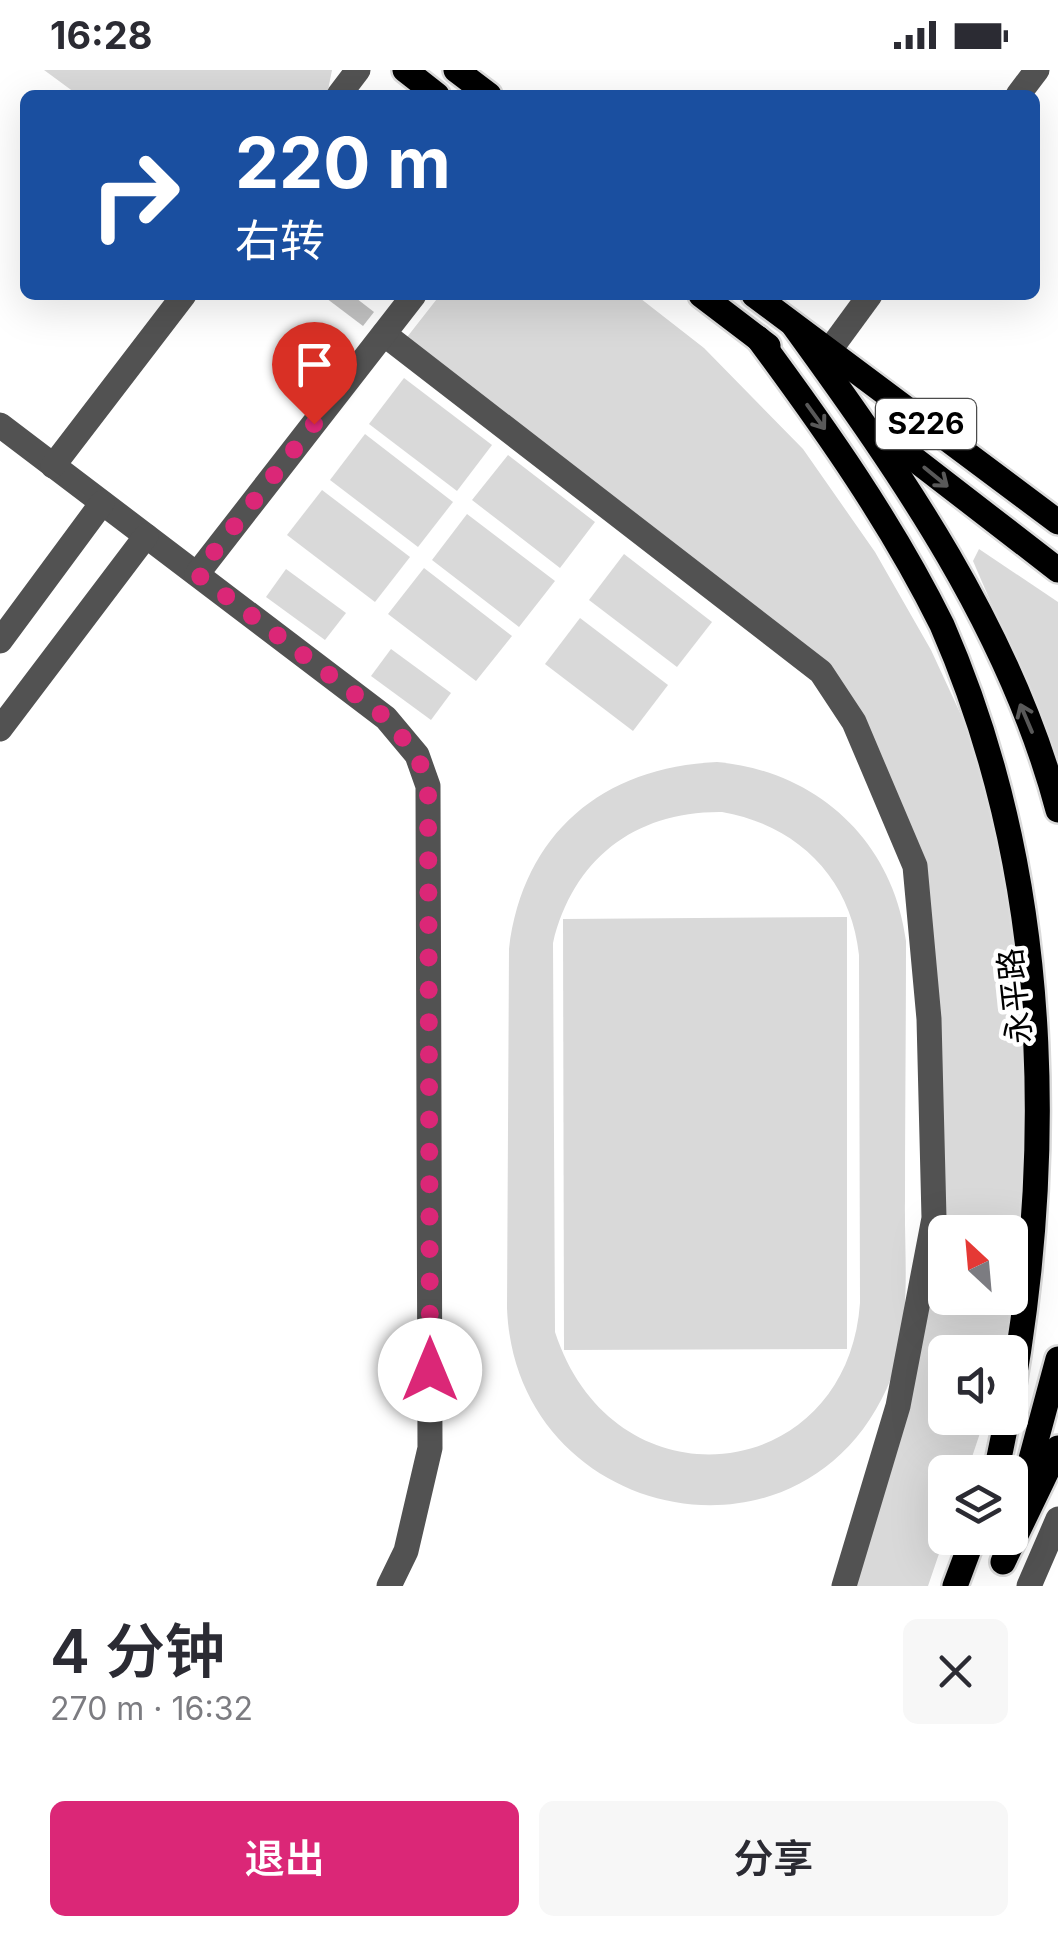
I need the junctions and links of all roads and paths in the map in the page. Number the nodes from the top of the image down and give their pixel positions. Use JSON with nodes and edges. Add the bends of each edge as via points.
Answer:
{"nodes":[{"id":1,"x":358,"y":70,"type":"edge"},
{"id":2,"x":404,"y":70,"type":"edge"},
{"id":3,"x":456,"y":70,"type":"edge"},
{"id":4,"x":1037,"y":70,"type":"edge"},
{"id":5,"x":342,"y":90,"type":"edge"},
{"id":6,"x":430,"y":90,"type":"edge"},
{"id":7,"x":482,"y":90,"type":"edge"},
{"id":8,"x":1022,"y":90,"type":"edge"},
{"id":9,"x":180,"y":300,"type":"edge"},
{"id":10,"x":410,"y":300,"type":"edge"},
{"id":11,"x":707,"y":300,"type":"edge"},
{"id":12,"x":760,"y":300,"type":"edge"},
{"id":13,"x":866,"y":300,"type":"edge"},
{"id":14,"x":794,"y":326,"type":"junction"},
{"id":15,"x":384,"y":334,"type":"junction"},
{"id":16,"x":758,"y":338,"type":"junction"},
{"id":17,"x":829,"y":351,"type":"junction"},
{"id":18,"x":860,"y":416,"type":"junction"},
{"id":19,"x":0,"y":425,"type":"edge"},
{"id":20,"x":52,"y":466,"type":"junction"},
{"id":21,"x":102,"y":503,"type":"junction"},
{"id":22,"x":1058,"y":522,"type":"edge"},
{"id":23,"x":146,"y":536,"type":"junction"},
{"id":24,"x":1058,"y":570,"type":"edge"},
{"id":25,"x":197,"y":574,"type":"junction"},
{"id":26,"x":0,"y":642,"type":"edge"},
{"id":27,"x":0,"y":729,"type":"edge"},
{"id":28,"x":1058,"y":810,"type":"edge"},
{"id":29,"x":1058,"y":1356,"type":"edge"},
{"id":30,"x":1005,"y":1443,"type":"junction"},
{"id":31,"x":1058,"y":1448,"type":"edge"},
{"id":32,"x":1001,"y":1455,"type":"edge"},
{"id":33,"x":1058,"y":1519,"type":"edge"},
{"id":34,"x":967,"y":1555,"type":"edge"},
{"id":35,"x":1004,"y":1556,"type":"edge"},
{"id":36,"x":389,"y":1586,"type":"edge"},
{"id":37,"x":844,"y":1586,"type":"edge"},
{"id":38,"x":955,"y":1586,"type":"edge"},
{"id":39,"x":1029,"y":1586,"type":"edge"}],
"edges":[{"from":1,"to":5,"type":"street"},
{"from":2,"to":6,"type":"main road"},
{"from":3,"to":7,"type":"main road"},
{"from":4,"to":8,"type":"street"},
{"from":9,"to":20,"type":"street"},
{"from":10,"to":15,"type":"street"},
{"from":11,"to":16,"type":"main road","number":"S226"},
{"from":12,"to":14,"type":"main road","number":"S226"},
{"from":13,"to":17,"type":"street"},
{"from":14,"to":17,"type":"main road","number":"S226"},
{"from":14,"to":18,"type":"main road","number":"S226"},
{"from":15,"to":25,"type":"street"},
{"from":15,"to":37,"type":"street","via":[[821,672],[854,722],[915,866],[929,1019],[934,1218],[898,1406]]},
{"from":16,"to":18,"type":"main road","number":"S226"},
{"from":16,"to":30,"type":"main road","name":"永平路","one_way":true,"via":[[843,454],[942,624],[994,744],[1025,845],[1050,984],[1054,1153],[1037,1297]]},
{"from":17,"to":22,"type":"main road","number":"S226"},
{"from":18,"to":24,"type":"main road","number":"S226","one_way":true},
{"from":28,"to":18,"type":"main road","one_way":true,"via":[[984,619],[899,470]]},
{"from":19,"to":20,"type":"street"},
{"from":20,"to":21,"type":"street"},
{"from":21,"to":23,"type":"street"},
{"from":21,"to":26,"type":"street"},
{"from":23,"to":25,"type":"street"},
{"from":23,"to":27,"type":"street"},
{"from":25,"to":36,"type":"street","via":[[386,718],[417,755],[428,786],[430,1448],[406,1551]]},
{"from":29,"to":30,"type":"main road"},
{"from":29,"to":35,"type":"main road"},
{"from":30,"to":32,"type":"main road","name":"永平路"},
{"from":31,"to":35,"type":"main road"},
{"from":33,"to":39,"type":"street"},
{"from":34,"to":38,"type":"main road"}]}
